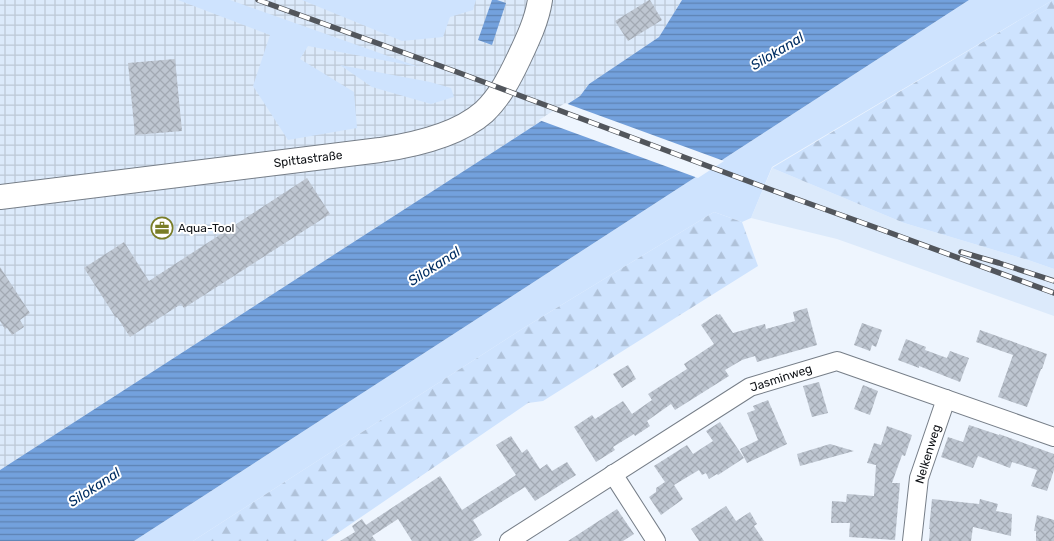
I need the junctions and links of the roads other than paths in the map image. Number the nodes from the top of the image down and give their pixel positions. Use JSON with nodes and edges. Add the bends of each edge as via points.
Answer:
{"nodes":[{"id":1,"x":540,"y":0,"type":"edge"},
{"id":2,"x":0,"y":197,"type":"edge"},
{"id":3,"x":946,"y":398,"type":"junction"},
{"id":4,"x":1054,"y":437,"type":"edge"},
{"id":5,"x":613,"y":474,"type":"junction"},
{"id":6,"x":509,"y":541,"type":"edge"},
{"id":7,"x":656,"y":541,"type":"edge"},
{"id":8,"x":912,"y":541,"type":"edge"}],
"edges":[{"from":1,"to":2,"type":"street","name":"Spittastraße","via":[[530,36],[498,96],[483,112],[444,134],[380,150]]},
{"from":3,"to":4,"type":"street","name":"Jasminweg"},
{"from":3,"to":5,"type":"street","name":"Jasminweg","via":[[837,361],[750,387]]},
{"from":3,"to":8,"type":"street","name":"Nelkenweg","via":[[919,478]]},
{"from":5,"to":6,"type":"street","name":"Jasminweg"},
{"from":5,"to":7,"type":"street"}]}
